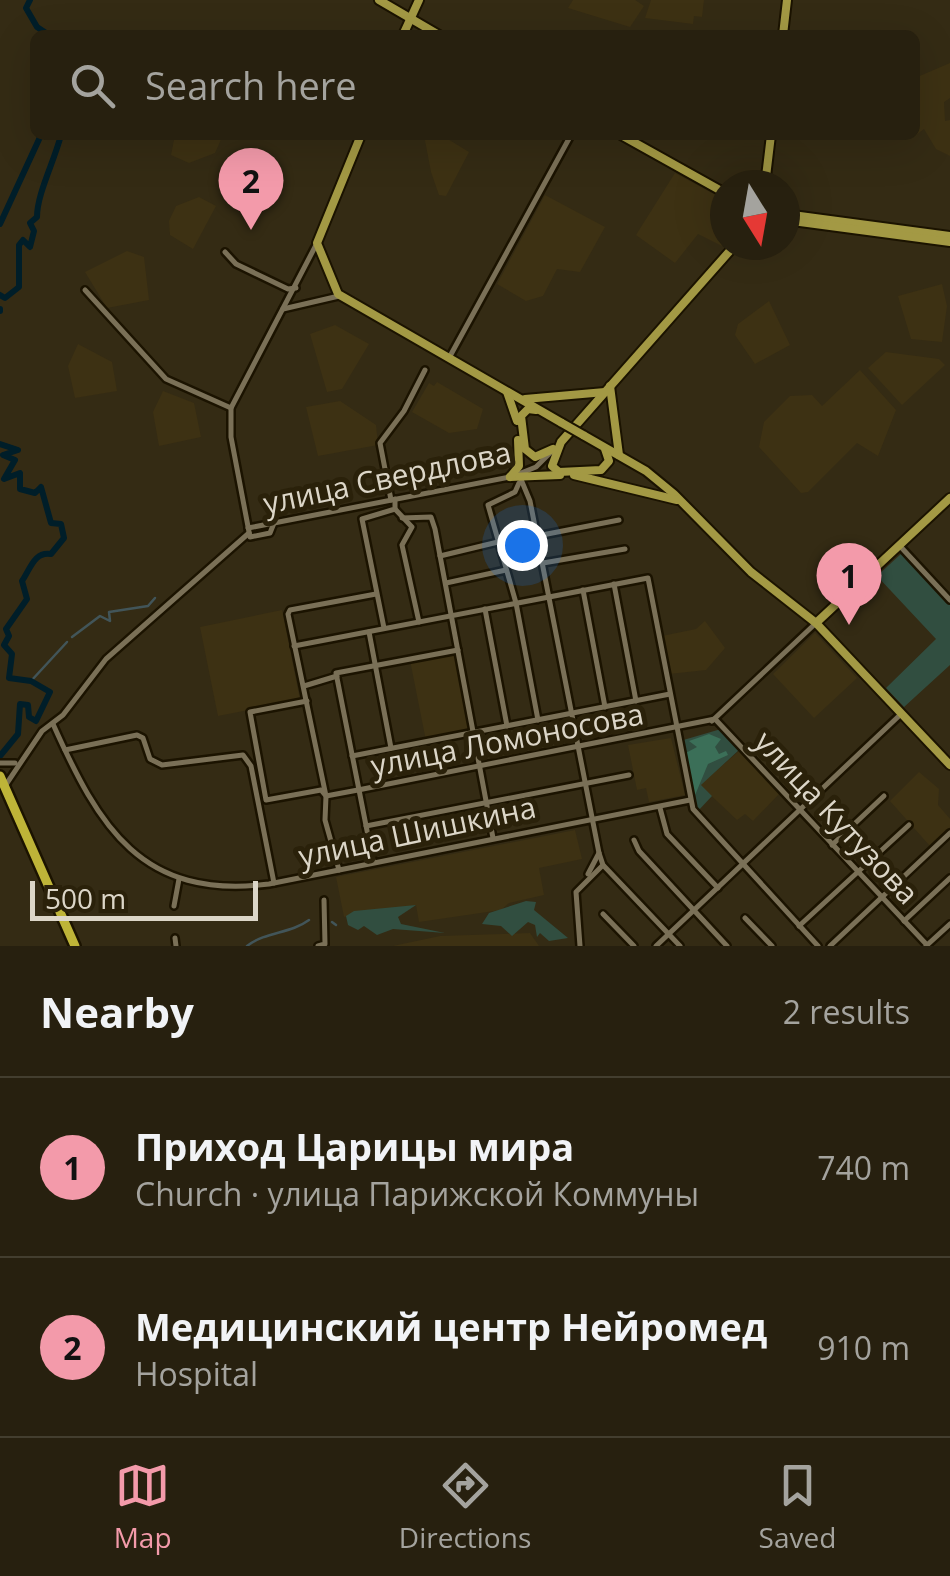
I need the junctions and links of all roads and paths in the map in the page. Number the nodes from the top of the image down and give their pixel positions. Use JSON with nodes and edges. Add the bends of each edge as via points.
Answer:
{"nodes":[{"id":1,"x":379,"y":0,"type":"edge"},
{"id":2,"x":418,"y":0,"type":"edge"},
{"id":3,"x":787,"y":0,"type":"edge"},
{"id":4,"x":411,"y":19,"type":"junction"},
{"id":5,"x":406,"y":30,"type":"edge"},
{"id":6,"x":430,"y":30,"type":"edge"},
{"id":7,"x":784,"y":30,"type":"edge"},
{"id":8,"x":358,"y":140,"type":"edge"},
{"id":9,"x":568,"y":140,"type":"edge"},
{"id":10,"x":630,"y":140,"type":"edge"},
{"id":11,"x":770,"y":140,"type":"edge"},
{"id":12,"x":767,"y":170,"type":"edge"},
{"id":13,"x":710,"y":185,"type":"edge"},
{"id":14,"x":800,"y":219,"type":"edge"},
{"id":15,"x":950,"y":239,"type":"edge"},
{"id":16,"x":317,"y":242,"type":"junction"},
{"id":17,"x":225,"y":252,"type":"dead end"},
{"id":18,"x":722,"y":260,"type":"edge"},
{"id":19,"x":85,"y":290,"type":"dead end"},
{"id":20,"x":289,"y":292,"type":"junction"},
{"id":21,"x":341,"y":296,"type":"junction"},
{"id":22,"x":284,"y":309,"type":"junction"},
{"id":23,"x":448,"y":358,"type":"junction"},
{"id":24,"x":425,"y":370,"type":"dead end"},
{"id":25,"x":607,"y":389,"type":"junction"},
{"id":26,"x":506,"y":390,"type":"junction"},
{"id":27,"x":582,"y":394,"type":"junction"},
{"id":28,"x":541,"y":398,"type":"junction"},
{"id":29,"x":521,"y":399,"type":"junction"},
{"id":30,"x":231,"y":408,"type":"junction"},
{"id":31,"x":589,"y":410,"type":"junction"},
{"id":32,"x":546,"y":414,"type":"junction"},
{"id":33,"x":561,"y":442,"type":"junction"},
{"id":34,"x":602,"y":446,"type":"junction"},
{"id":35,"x":553,"y":449,"type":"junction"},
{"id":36,"x":618,"y":456,"type":"junction"},
{"id":37,"x":516,"y":478,"type":"junction"},
{"id":38,"x":950,"y":498,"type":"edge"},
{"id":39,"x":393,"y":499,"type":"junction"},
{"id":40,"x":683,"y":502,"type":"junction"},
{"id":41,"x":395,"y":509,"type":"junction"},
{"id":42,"x":402,"y":518,"type":"junction"},
{"id":43,"x":620,"y":520,"type":"dead end"},
{"id":44,"x":249,"y":533,"type":"junction"},
{"id":45,"x":538,"y":536,"type":"junction"},
{"id":46,"x":498,"y":542,"type":"junction"},
{"id":47,"x":899,"y":545,"type":"junction"},
{"id":48,"x":625,"y":549,"type":"dead end"},
{"id":49,"x":440,"y":556,"type":"junction"},
{"id":50,"x":543,"y":564,"type":"junction"},
{"id":51,"x":506,"y":570,"type":"junction"},
{"id":52,"x":445,"y":583,"type":"junction"},
{"id":53,"x":614,"y":584,"type":"junction"},
{"id":54,"x":583,"y":590,"type":"junction"},
{"id":55,"x":376,"y":594,"type":"junction"},
{"id":56,"x":549,"y":596,"type":"junction"},
{"id":57,"x":950,"y":600,"type":"edge"},
{"id":58,"x":516,"y":602,"type":"junction"},
{"id":59,"x":485,"y":609,"type":"junction"},
{"id":60,"x":451,"y":616,"type":"junction"},
{"id":61,"x":419,"y":622,"type":"junction"},
{"id":62,"x":816,"y":623,"type":"junction"},
{"id":63,"x":384,"y":629,"type":"junction"},
{"id":64,"x":368,"y":632,"type":"junction"},
{"id":65,"x":294,"y":646,"type":"junction"},
{"id":66,"x":458,"y":650,"type":"junction"},
{"id":67,"x":376,"y":666,"type":"junction"},
{"id":68,"x":336,"y":675,"type":"junction"},
{"id":69,"x":304,"y":686,"type":"junction"},
{"id":70,"x":670,"y":694,"type":"junction"},
{"id":71,"x":306,"y":701,"type":"junction"},
{"id":72,"x":636,"y":701,"type":"junction"},
{"id":73,"x":605,"y":707,"type":"junction"},
{"id":74,"x":571,"y":713,"type":"junction"},
{"id":75,"x":901,"y":713,"type":"junction"},
{"id":76,"x":538,"y":720,"type":"junction"},
{"id":77,"x":712,"y":721,"type":"junction"},
{"id":78,"x":53,"y":724,"type":"junction"},
{"id":79,"x":507,"y":726,"type":"junction"},
{"id":80,"x":676,"y":729,"type":"junction"},
{"id":81,"x":473,"y":732,"type":"junction"},
{"id":82,"x":392,"y":748,"type":"junction"},
{"id":83,"x":578,"y":748,"type":"junction"},
{"id":84,"x":65,"y":750,"type":"junction"},
{"id":85,"x":352,"y":756,"type":"junction"},
{"id":86,"x":21,"y":758,"type":"junction"},
{"id":87,"x":0,"y":763,"type":"edge"},
{"id":88,"x":950,"y":764,"type":"edge"},
{"id":89,"x":480,"y":767,"type":"junction"},
{"id":90,"x":629,"y":775,"type":"dead end"},
{"id":91,"x":0,"y":776,"type":"edge"},
{"id":92,"x":585,"y":783,"type":"junction"},
{"id":93,"x":0,"y":789,"type":"edge"},
{"id":94,"x":358,"y":790,"type":"junction"},
{"id":95,"x":326,"y":796,"type":"junction"},
{"id":96,"x":884,"y":796,"type":"dead end"},
{"id":97,"x":690,"y":800,"type":"junction"},
{"id":98,"x":488,"y":802,"type":"junction"},
{"id":99,"x":660,"y":808,"type":"junction"},
{"id":100,"x":14,"y":809,"type":"junction"},
{"id":101,"x":800,"y":810,"type":"junction"},
{"id":102,"x":593,"y":817,"type":"junction"},
{"id":103,"x":908,"y":825,"type":"dead end"},
{"id":104,"x":366,"y":826,"type":"junction"},
{"id":105,"x":950,"y":832,"type":"edge"},
{"id":106,"x":494,"y":838,"type":"junction"},
{"id":107,"x":634,"y":840,"type":"dead end"},
{"id":108,"x":832,"y":845,"type":"junction"},
{"id":109,"x":599,"y":853,"type":"junction"},
{"id":110,"x":372,"y":862,"type":"junction"},
{"id":111,"x":603,"y":865,"type":"junction"},
{"id":112,"x":742,"y":865,"type":"junction"},
{"id":113,"x":340,"y":870,"type":"junction"},
{"id":114,"x":858,"y":872,"type":"junction"},
{"id":115,"x":587,"y":877,"type":"junction"},
{"id":116,"x":179,"y":878,"type":"junction"},
{"id":117,"x":950,"y":878,"type":"edge"},
{"id":118,"x":274,"y":883,"type":"junction"},
{"id":119,"x":718,"y":888,"type":"junction"},
{"id":120,"x":881,"y":898,"type":"junction"},
{"id":121,"x":324,"y":900,"type":"dead end"},
{"id":122,"x":174,"y":906,"type":"dead end"},
{"id":123,"x":694,"y":910,"type":"junction"},
{"id":124,"x":603,"y":914,"type":"dead end"},
{"id":125,"x":745,"y":918,"type":"dead end"},
{"id":126,"x":904,"y":921,"type":"junction"},
{"id":127,"x":950,"y":924,"type":"edge"},
{"id":128,"x":799,"y":926,"type":"junction"},
{"id":129,"x":669,"y":934,"type":"junction"},
{"id":130,"x":72,"y":946,"type":"edge"},
{"id":131,"x":318,"y":946,"type":"edge"},
{"id":132,"x":580,"y":946,"type":"edge"},
{"id":133,"x":634,"y":946,"type":"edge"},
{"id":134,"x":656,"y":946,"type":"edge"},
{"id":135,"x":680,"y":946,"type":"edge"},
{"id":136,"x":727,"y":946,"type":"edge"},
{"id":137,"x":772,"y":946,"type":"edge"},
{"id":138,"x":818,"y":946,"type":"edge"},
{"id":139,"x":830,"y":946,"type":"edge"},
{"id":140,"x":927,"y":946,"type":"edge"}],
"edges":[{"from":1,"to":4,"type":"main road"},
{"from":2,"to":4,"type":"main road"},
{"from":3,"to":7,"type":"main road"},
{"from":4,"to":5,"type":"main road"},
{"from":4,"to":6,"type":"main road"},
{"from":8,"to":16,"type":"main road"},
{"from":9,"to":23,"type":"street"},
{"from":10,"to":13,"type":"main road"},
{"from":11,"to":12,"type":"main road"},
{"from":14,"to":15,"type":"main road"},
{"from":16,"to":20,"type":"street"},
{"from":16,"to":21,"type":"main road"},
{"from":17,"to":20,"type":"street"},
{"from":18,"to":25,"type":"main road","name":"улица Свердлова"},
{"from":19,"to":30,"type":"street","via":[[166,379]]},
{"from":20,"to":22,"type":"street"},
{"from":21,"to":22,"type":"street"},
{"from":21,"to":23,"type":"main road"},
{"from":22,"to":30,"type":"street"},
{"from":23,"to":26,"type":"main road"},
{"from":24,"to":39,"type":"street","via":[[380,443]]},
{"from":25,"to":27,"type":"main road"},
{"from":25,"to":31,"type":"main road","name":"улица Свердлова"},
{"from":25,"to":36,"type":"main road"},
{"from":26,"to":29,"type":"main road"},
{"from":26,"to":37,"type":"main road","via":[[516,412]]},
{"from":27,"to":28,"type":"main road"},
{"from":27,"to":31,"type":"main road","via":[[590,398]]},
{"from":28,"to":29,"type":"main road"},
{"from":28,"to":32,"type":"main road"},
{"from":29,"to":32,"type":"main road"},
{"from":30,"to":44,"type":"street"},
{"from":31,"to":33,"type":"main road","name":"улица Свердлова"},
{"from":32,"to":34,"type":"main road","bridge":true},
{"from":32,"to":35,"type":"main road","via":[[524,412],[524,445],[535,457]]},
{"from":33,"to":34,"type":"main road","via":[[551,463],[559,472],[605,469],[609,458]]},
{"from":33,"to":35,"type":"street","name":"улица Свердлова"},
{"from":34,"to":36,"type":"main road"},
{"from":35,"to":37,"type":"street","name":"улица Свердлова"},
{"from":36,"to":40,"type":"main road"},
{"from":37,"to":39,"type":"street","name":"улица Свердлова"},
{"from":37,"to":40,"type":"main road","via":[[587,476]]},
{"from":37,"to":45,"type":"street"},
{"from":37,"to":46,"type":"street","via":[[514,492],[490,502]]},
{"from":38,"to":47,"type":"main road"},
{"from":39,"to":41,"type":"street"},
{"from":39,"to":44,"type":"street","name":"улица Свердлова"},
{"from":40,"to":62,"type":"main road","via":[[751,572]]},
{"from":41,"to":42,"type":"street"},
{"from":41,"to":55,"type":"street","via":[[362,519]]},
{"from":42,"to":49,"type":"street","via":[[431,517]]},
{"from":42,"to":61,"type":"street","via":[[412,527],[402,545]]},
{"from":43,"to":45,"type":"street"},
{"from":44,"to":78,"type":"street","via":[[106,659]]},
{"from":45,"to":50,"type":"street"},
{"from":46,"to":49,"type":"street"},
{"from":46,"to":51,"type":"street"},
{"from":47,"to":57,"type":"street"},
{"from":47,"to":62,"type":"main road"},
{"from":48,"to":50,"type":"street"},
{"from":49,"to":52,"type":"street"},
{"from":50,"to":56,"type":"street"},
{"from":51,"to":52,"type":"street"},
{"from":51,"to":58,"type":"street"},
{"from":52,"to":60,"type":"street"},
{"from":53,"to":54,"type":"street"},
{"from":53,"to":70,"type":"street","via":[[648,578]]},
{"from":53,"to":72,"type":"street"},
{"from":54,"to":56,"type":"street"},
{"from":54,"to":73,"type":"street"},
{"from":55,"to":63,"type":"street"},
{"from":55,"to":65,"type":"street","via":[[290,610]]},
{"from":56,"to":58,"type":"street"},
{"from":56,"to":74,"type":"street"},
{"from":58,"to":59,"type":"street"},
{"from":58,"to":76,"type":"street"},
{"from":59,"to":60,"type":"street"},
{"from":59,"to":79,"type":"street"},
{"from":60,"to":61,"type":"street"},
{"from":60,"to":66,"type":"street"},
{"from":61,"to":63,"type":"street"},
{"from":62,"to":75,"type":"main road"},
{"from":62,"to":77,"type":"street"},
{"from":63,"to":64,"type":"street"},
{"from":64,"to":65,"type":"street"},
{"from":64,"to":67,"type":"street"},
{"from":65,"to":69,"type":"street"},
{"from":66,"to":67,"type":"street"},
{"from":66,"to":81,"type":"street"},
{"from":67,"to":68,"type":"street"},
{"from":67,"to":82,"type":"street"},
{"from":68,"to":69,"type":"street"},
{"from":68,"to":85,"type":"street"},
{"from":69,"to":71,"type":"street"},
{"from":70,"to":72,"type":"street"},
{"from":70,"to":80,"type":"street"},
{"from":71,"to":95,"type":"street"},
{"from":71,"to":95,"type":"street","name":"улица Ломоносова","via":[[250,712],[258,765],[266,800],[322,790]]},
{"from":72,"to":73,"type":"street"},
{"from":73,"to":74,"type":"street"},
{"from":74,"to":76,"type":"street"},
{"from":74,"to":83,"type":"street"},
{"from":75,"to":88,"type":"main road"},
{"from":75,"to":101,"type":"street"},
{"from":76,"to":79,"type":"street"},
{"from":77,"to":80,"type":"street","name":"улица Ломоносова"},
{"from":77,"to":101,"type":"street","name":"улица Кутузова"},
{"from":78,"to":84,"type":"street","name":"улица Шишкина"},
{"from":78,"to":86,"type":"street"},
{"from":79,"to":81,"type":"street"},
{"from":80,"to":83,"type":"street","name":"улица Ломоносова"},
{"from":80,"to":97,"type":"street"},
{"from":81,"to":82,"type":"street"},
{"from":81,"to":89,"type":"street"},
{"from":82,"to":85,"type":"street"},
{"from":83,"to":89,"type":"street","name":"улица Ломоносова"},
{"from":83,"to":92,"type":"street"},
{"from":84,"to":116,"type":"street","name":"улица Шишкина","via":[[113,834],[139,858]]},
{"from":84,"to":118,"type":"street","via":[[137,735],[162,766],[243,755],[252,766]]},
{"from":85,"to":94,"type":"street"},
{"from":86,"to":87,"type":"street"},
{"from":86,"to":100,"type":"street","via":[[6,781]]},
{"from":89,"to":94,"type":"street","name":"улица Ломоносова"},
{"from":89,"to":98,"type":"street"},
{"from":90,"to":92,"type":"street"},
{"from":91,"to":100,"type":"highway"},
{"from":92,"to":98,"type":"street"},
{"from":92,"to":102,"type":"street"},
{"from":93,"to":130,"type":"highway"},
{"from":94,"to":95,"type":"street","name":"улица Ломоносова"},
{"from":94,"to":104,"type":"street"},
{"from":95,"to":113,"type":"street"},
{"from":96,"to":108,"type":"street"},
{"from":97,"to":99,"type":"street","name":"улица Шишкина"},
{"from":97,"to":112,"type":"street"},
{"from":98,"to":104,"type":"street"},
{"from":98,"to":106,"type":"street"},
{"from":99,"to":102,"type":"street","name":"улица Шишкина"},
{"from":99,"to":119,"type":"street","via":[[667,834]]},
{"from":100,"to":130,"type":"highway"},
{"from":101,"to":108,"type":"street","name":"улица Кутузова"},
{"from":101,"to":112,"type":"street"},
{"from":102,"to":106,"type":"street","name":"улица Шишкина"},
{"from":102,"to":109,"type":"street"},
{"from":103,"to":114,"type":"street"},
{"from":104,"to":110,"type":"street"},
{"from":105,"to":120,"type":"street"},
{"from":106,"to":110,"type":"street","name":"улица Шишкина"},
{"from":107,"to":123,"type":"street"},
{"from":108,"to":114,"type":"street","name":"улица Кутузова"},
{"from":109,"to":111,"type":"street"},
{"from":109,"to":115,"type":"street"},
{"from":110,"to":113,"type":"street","name":"улица Шишкина"},
{"from":111,"to":115,"type":"street"},
{"from":111,"to":129,"type":"street"},
{"from":112,"to":119,"type":"street"},
{"from":112,"to":128,"type":"street"},
{"from":113,"to":118,"type":"street","name":"улица Шишкина"},
{"from":114,"to":120,"type":"street","name":"улица Кутузова"},
{"from":114,"to":128,"type":"street"},
{"from":115,"to":132,"type":"street","via":[[576,892]]},
{"from":116,"to":118,"type":"street","name":"улица Шишкина","via":[[229,888]]},
{"from":116,"to":122,"type":"street"},
{"from":117,"to":126,"type":"street"},
{"from":119,"to":123,"type":"street"},
{"from":120,"to":126,"type":"street","name":"улица Кутузова"},
{"from":120,"to":139,"type":"street"},
{"from":121,"to":131,"type":"street","via":[[326,944]]},
{"from":123,"to":129,"type":"street"},
{"from":123,"to":136,"type":"street"},
{"from":124,"to":133,"type":"street"},
{"from":125,"to":137,"type":"street"},
{"from":126,"to":140,"type":"street","name":"улица Кутузова"},
{"from":127,"to":140,"type":"street"},
{"from":128,"to":138,"type":"street"},
{"from":129,"to":134,"type":"street"},
{"from":129,"to":135,"type":"street"}]}
